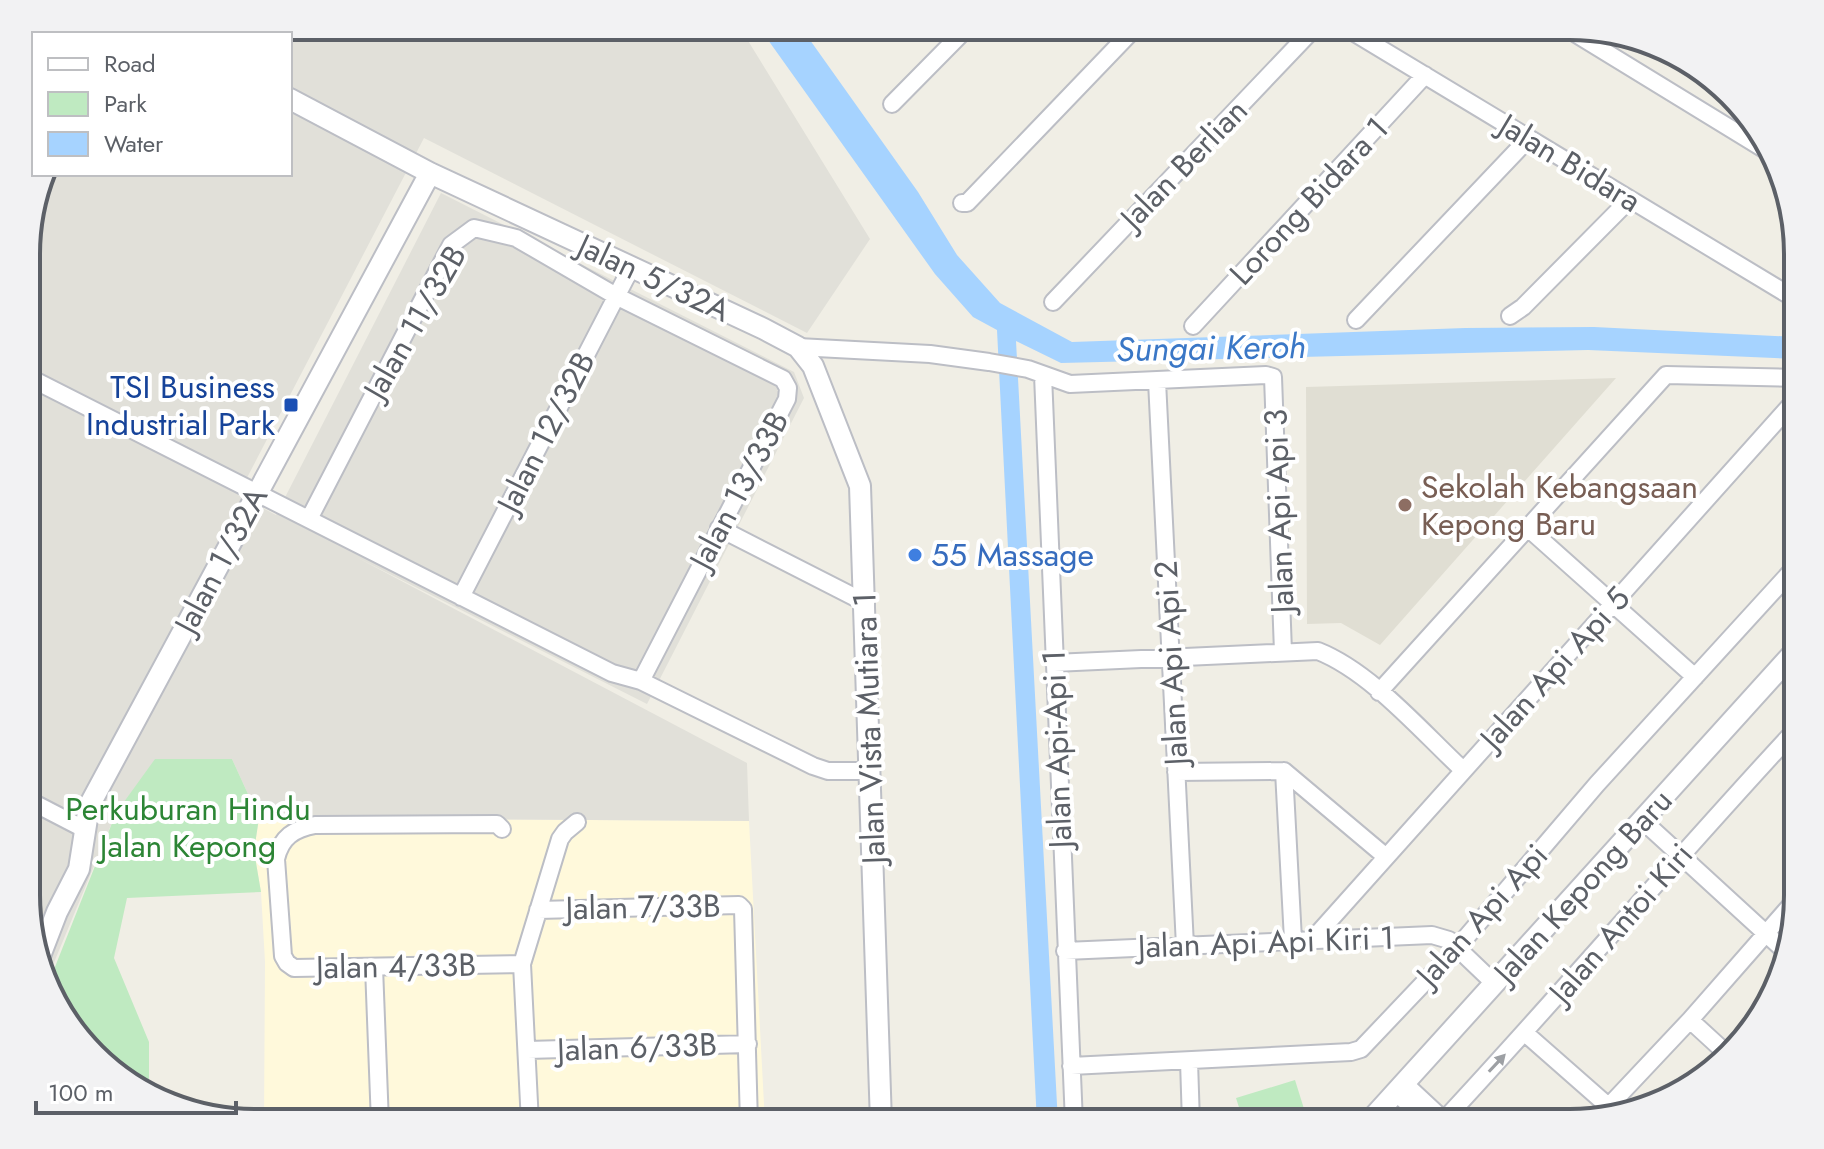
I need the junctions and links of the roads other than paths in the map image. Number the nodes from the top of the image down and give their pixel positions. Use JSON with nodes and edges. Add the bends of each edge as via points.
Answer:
{"nodes":[{"id":1,"x":955,"y":40,"type":"edge"},
{"id":2,"x":1123,"y":40,"type":"edge"},
{"id":3,"x":1303,"y":40,"type":"edge"},
{"id":4,"x":1366,"y":40,"type":"edge"},
{"id":5,"x":1588,"y":41,"type":"edge"},
{"id":6,"x":1425,"y":75,"type":"junction"},
{"id":7,"x":292,"y":100,"type":"edge"},
{"id":8,"x":892,"y":104,"type":"dead end"},
{"id":9,"x":1529,"y":138,"type":"junction"},
{"id":10,"x":1751,"y":141,"type":"edge"},
{"id":11,"x":430,"y":173,"type":"junction"},
{"id":12,"x":1630,"y":199,"type":"junction"},
{"id":13,"x":962,"y":203,"type":"dead end"},
{"id":14,"x":631,"y":268,"type":"junction"},
{"id":15,"x":1784,"y":292,"type":"edge"},
{"id":16,"x":616,"y":296,"type":"junction"},
{"id":17,"x":1053,"y":302,"type":"dead end"},
{"id":18,"x":1510,"y":316,"type":"dead end"},
{"id":19,"x":1356,"y":320,"type":"dead end"},
{"id":20,"x":1193,"y":326,"type":"dead end"},
{"id":21,"x":798,"y":347,"type":"junction"},
{"id":22,"x":1035,"y":372,"type":"junction"},
{"id":23,"x":1266,"y":375,"type":"joint"},
{"id":24,"x":1784,"y":378,"type":"edge"},
{"id":25,"x":1157,"y":381,"type":"junction"},
{"id":26,"x":40,"y":383,"type":"edge"},
{"id":27,"x":1784,"y":413,"type":"edge"},
{"id":28,"x":257,"y":493,"type":"junction"},
{"id":29,"x":309,"y":519,"type":"junction"},
{"id":30,"x":719,"y":528,"type":"junction"},
{"id":31,"x":1528,"y":528,"type":"junction"},
{"id":32,"x":1784,"y":579,"type":"edge"},
{"id":33,"x":461,"y":597,"type":"junction"},
{"id":34,"x":866,"y":603,"type":"junction"},
{"id":35,"x":1612,"y":605,"type":"junction"},
{"id":36,"x":1283,"y":652,"type":"junction"},
{"id":37,"x":1170,"y":658,"type":"junction"},
{"id":38,"x":1054,"y":663,"type":"junction"},
{"id":39,"x":1784,"y":663,"type":"edge"},
{"id":40,"x":1695,"y":677,"type":"junction"},
{"id":41,"x":641,"y":681,"type":"junction"},
{"id":42,"x":1379,"y":692,"type":"junction"},
{"id":43,"x":1784,"y":742,"type":"edge"},
{"id":44,"x":1463,"y":770,"type":"junction"},
{"id":45,"x":870,"y":771,"type":"junction"},
{"id":46,"x":1284,"y":771,"type":"junction"},
{"id":47,"x":1176,"y":772,"type":"junction"},
{"id":48,"x":40,"y":806,"type":"edge"},
{"id":49,"x":1642,"y":820,"type":"junction"},
{"id":50,"x":577,"y":822,"type":"dead end"},
{"id":51,"x":502,"y":829,"type":"dead end"},
{"id":52,"x":86,"y":830,"type":"junction"},
{"id":53,"x":1680,"y":855,"type":"junction"},
{"id":54,"x":1385,"y":856,"type":"junction"},
{"id":55,"x":538,"y":910,"type":"junction"},
{"id":56,"x":1783,"y":913,"type":"edge"},
{"id":57,"x":1765,"y":933,"type":"junction"},
{"id":58,"x":1313,"y":939,"type":"junction"},
{"id":59,"x":1293,"y":940,"type":"junction"},
{"id":60,"x":45,"y":942,"type":"edge"},
{"id":61,"x":1778,"y":945,"type":"edge"},
{"id":62,"x":1185,"y":946,"type":"junction"},
{"id":63,"x":1457,"y":948,"type":"junction"},
{"id":64,"x":1065,"y":951,"type":"junction"},
{"id":65,"x":522,"y":964,"type":"junction"},
{"id":66,"x":374,"y":967,"type":"junction"},
{"id":67,"x":1495,"y":984,"type":"junction"},
{"id":68,"x":1690,"y":1020,"type":"junction"},
{"id":69,"x":1525,"y":1033,"type":"junction"},
{"id":70,"x":748,"y":1044,"type":"junction"},
{"id":71,"x":1720,"y":1047,"type":"edge"},
{"id":72,"x":527,"y":1050,"type":"junction"},
{"id":73,"x":1189,"y":1061,"type":"junction"},
{"id":74,"x":1071,"y":1066,"type":"junction"},
{"id":75,"x":1400,"y":1088,"type":"junction"},
{"id":76,"x":1618,"y":1103,"type":"edge"},
{"id":77,"x":1607,"y":1105,"type":"edge"},
{"id":78,"x":379,"y":1109,"type":"edge"},
{"id":79,"x":529,"y":1109,"type":"edge"},
{"id":80,"x":749,"y":1109,"type":"edge"},
{"id":81,"x":881,"y":1109,"type":"edge"},
{"id":82,"x":1073,"y":1109,"type":"edge"},
{"id":83,"x":1191,"y":1109,"type":"edge"},
{"id":84,"x":1381,"y":1109,"type":"edge"},
{"id":85,"x":1425,"y":1109,"type":"edge"},
{"id":86,"x":1452,"y":1109,"type":"edge"}],
"edges":[{"from":1,"to":8,"type":"street"},
{"from":2,"to":13,"type":"street"},
{"from":3,"to":17,"type":"street","name":"Jalan Berlian"},
{"from":4,"to":6,"type":"street","name":"Jalan Bidara"},
{"from":5,"to":10,"type":"street"},
{"from":6,"to":9,"type":"street","name":"Jalan Bidara"},
{"from":6,"to":20,"type":"street","name":"Lorong Bidara 1"},
{"from":7,"to":11,"type":"street","name":"Jalan 5/32A"},
{"from":9,"to":12,"type":"street","name":"Jalan Bidara"},
{"from":9,"to":19,"type":"street"},
{"from":11,"to":14,"type":"street","name":"Jalan 5/32A"},
{"from":11,"to":28,"type":"street","name":"Jalan 1/32A"},
{"from":12,"to":15,"type":"street","name":"Jalan Bidara"},
{"from":12,"to":18,"type":"street"},
{"from":14,"to":16,"type":"street","name":"Jalan 12/32B"},
{"from":14,"to":21,"type":"street","name":"Jalan 5/32A"},
{"from":16,"to":29,"type":"street","name":"Jalan 11/32B","via":[[516,238],[474,228],[451,245]]},
{"from":16,"to":30,"type":"street","name":"Jalan 13/33B","via":[[783,379],[788,388]]},
{"from":16,"to":33,"type":"street","name":"Jalan 12/32B"},
{"from":21,"to":22,"type":"street","name":"Jalan 5/32A","via":[[930,354]]},
{"from":21,"to":34,"type":"street","name":"Jalan Vista Mutiara 1","via":[[813,366],[860,486]]},
{"from":22,"to":25,"type":"street","name":"Jalan 5/32A","via":[[1070,384]]},
{"from":22,"to":38,"type":"street","name":"Jalan Api-Api 1"},
{"from":23,"to":25,"type":"street","name":"Jalan 5/32A"},
{"from":23,"to":36,"type":"street","name":"Jalan Api Api 3","via":[[1275,384]]},
{"from":24,"to":31,"type":"street","via":[[1671,374],[1661,379]]},
{"from":25,"to":37,"type":"street","name":"Jalan Api Api 2"},
{"from":26,"to":28,"type":"street"},
{"from":27,"to":35,"type":"street","name":"Jalan Api Api 5"},
{"from":28,"to":29,"type":"street"},
{"from":28,"to":52,"type":"street","name":"Jalan 1/32A","via":[[89,806]]},
{"from":29,"to":33,"type":"street"},
{"from":30,"to":34,"type":"street"},
{"from":30,"to":41,"type":"street","name":"Jalan 13/33B"},
{"from":31,"to":35,"type":"street"},
{"from":31,"to":42,"type":"street"},
{"from":32,"to":40,"type":"street","name":"Jalan Api Api"},
{"from":33,"to":41,"type":"street","via":[[612,673]]},
{"from":34,"to":45,"type":"street","name":"Jalan Vista Mutiara 1"},
{"from":35,"to":40,"type":"street"},
{"from":35,"to":44,"type":"street","name":"Jalan Api Api 5"},
{"from":36,"to":37,"type":"street"},
{"from":36,"to":42,"type":"street","via":[[1318,651],[1335,658]]},
{"from":37,"to":38,"type":"street"},
{"from":37,"to":47,"type":"street","name":"Jalan Api Api 2"},
{"from":38,"to":64,"type":"street","name":"Jalan Api-Api 1"},
{"from":39,"to":49,"type":"street","name":"Jalan Kepong Baru"},
{"from":40,"to":63,"type":"street","name":"Jalan Api Api"},
{"from":41,"to":45,"type":"street","via":[[813,766]]},
{"from":42,"to":44,"type":"street"},
{"from":43,"to":53,"type":"street","name":"Jalan Antoi Kiri"},
{"from":44,"to":54,"type":"street","name":"Jalan Api Api 5"},
{"from":45,"to":81,"type":"street","name":"Jalan Vista Mutiara 1"},
{"from":46,"to":47,"type":"street"},
{"from":46,"to":54,"type":"street"},
{"from":46,"to":59,"type":"street"},
{"from":47,"to":62,"type":"street","name":"Jalan Api Api 2"},
{"from":48,"to":52,"type":"street"},
{"from":49,"to":53,"type":"street"},
{"from":49,"to":67,"type":"street","name":"Jalan Kepong Baru"},
{"from":50,"to":55,"type":"street","via":[[562,835]]},
{"from":51,"to":66,"type":"street","name":"Jalan 4/33B","via":[[497,824],[315,825],[285,837],[276,859],[287,963],[294,968]]},
{"from":52,"to":60,"type":"street","name":"Jalan 1/32A","via":[[79,869]]},
{"from":53,"to":57,"type":"street"},
{"from":53,"to":69,"type":"street","name":"Jalan Antoi Kiri"},
{"from":54,"to":58,"type":"street","name":"Jalan Api Api 5"},
{"from":55,"to":65,"type":"street"},
{"from":55,"to":70,"type":"street","name":"Jalan 7/33B","via":[[739,905],[745,914]]},
{"from":56,"to":57,"type":"street"},
{"from":57,"to":61,"type":"street"},
{"from":57,"to":68,"type":"street"},
{"from":58,"to":59,"type":"street","name":"Jalan Api Api Kiri 1"},
{"from":58,"to":63,"type":"street","name":"Jalan Api Api Kiri 1","via":[[1432,935]]},
{"from":59,"to":62,"type":"street","name":"Jalan Api Api Kiri 1"},
{"from":62,"to":64,"type":"street","name":"Jalan Api Api Kiri 1"},
{"from":63,"to":67,"type":"street","name":"Jalan Api Api Kiri 1"},
{"from":63,"to":73,"type":"street","name":"Jalan Api Api","via":[[1361,1049]]},
{"from":64,"to":74,"type":"street","name":"Jalan Api-Api 1"},
{"from":65,"to":66,"type":"street","name":"Jalan 4/33B"},
{"from":65,"to":72,"type":"street"},
{"from":66,"to":78,"type":"street"},
{"from":67,"to":75,"type":"street","name":"Jalan Kepong Baru"},
{"from":68,"to":71,"type":"street"},
{"from":68,"to":76,"type":"street"},
{"from":69,"to":77,"type":"street"},
{"from":86,"to":69,"type":"street","name":"Jalan Antoi Kiri","one_way":true},
{"from":70,"to":72,"type":"street","name":"Jalan 6/33B"},
{"from":70,"to":80,"type":"street"},
{"from":72,"to":79,"type":"street"},
{"from":73,"to":74,"type":"street","name":"Jalan Api Api"},
{"from":73,"to":83,"type":"street"},
{"from":74,"to":82,"type":"street","name":"Jalan Api-Api 1"},
{"from":75,"to":84,"type":"street","name":"Jalan Kepong Baru"},
{"from":75,"to":85,"type":"street"}]}
